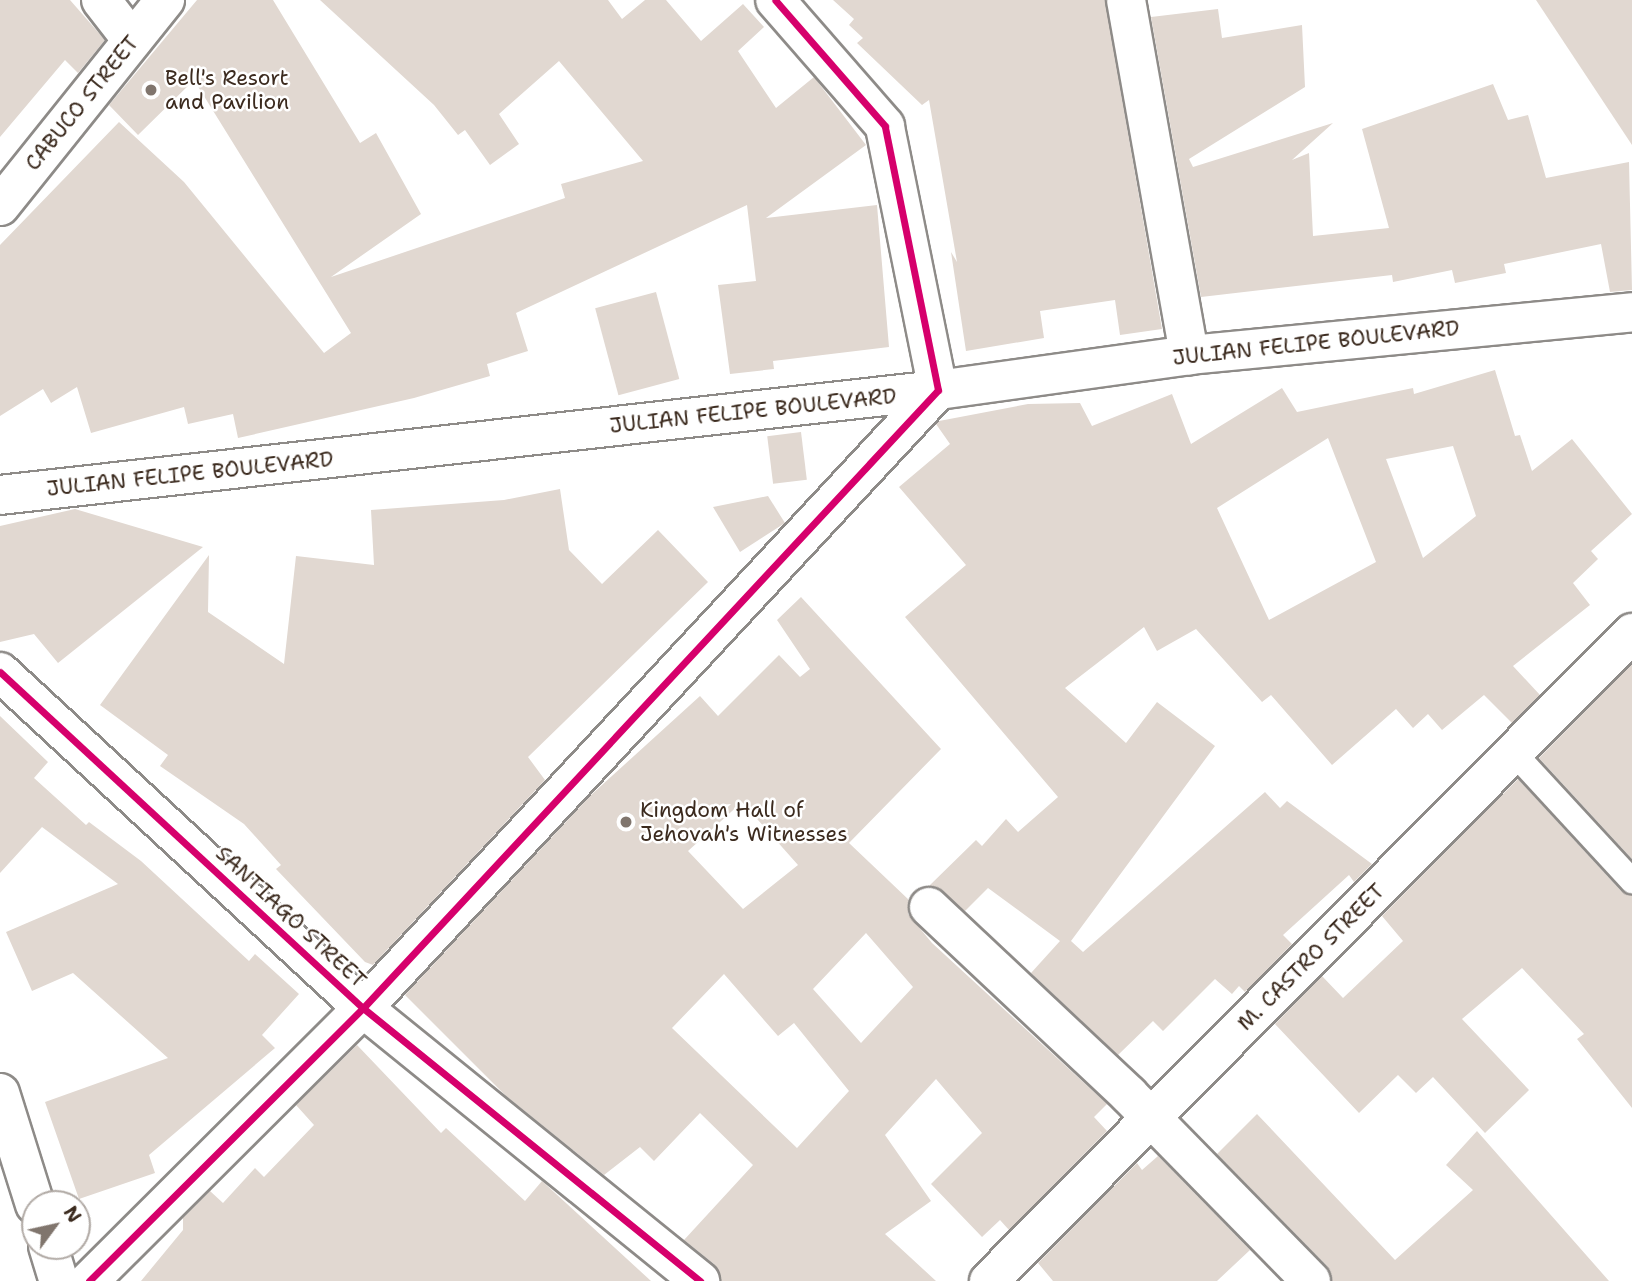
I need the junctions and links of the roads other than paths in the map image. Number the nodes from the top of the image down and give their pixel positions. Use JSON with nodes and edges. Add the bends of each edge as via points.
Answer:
{"nodes":[{"id":1,"x":102,"y":0,"type":"edge"},
{"id":2,"x":165,"y":0,"type":"edge"},
{"id":3,"x":775,"y":0,"type":"edge"},
{"id":4,"x":1126,"y":0,"type":"edge"},
{"id":5,"x":132,"y":40,"type":"junction"},
{"id":6,"x":0,"y":206,"type":"edge"},
{"id":7,"x":1632,"y":312,"type":"edge"},
{"id":8,"x":1189,"y":355,"type":"junction"},
{"id":9,"x":938,"y":390,"type":"junction"},
{"id":10,"x":0,"y":495,"type":"edge"},
{"id":11,"x":1632,"y":633,"type":"edge"},
{"id":12,"x":0,"y":672,"type":"edge"},
{"id":13,"x":1513,"y":752,"type":"junction"},
{"id":14,"x":1632,"y":881,"type":"edge"},
{"id":15,"x":929,"y":907,"type":"dead end"},
{"id":16,"x":363,"y":1008,"type":"junction"},
{"id":17,"x":0,"y":1093,"type":"edge"},
{"id":18,"x":1152,"y":1118,"type":"junction"},
{"id":19,"x":30,"y":1190,"type":"edge"},
{"id":20,"x":52,"y":1260,"type":"edge"},
{"id":21,"x":59,"y":1281,"type":"edge"},
{"id":22,"x":89,"y":1281,"type":"edge"},
{"id":23,"x":700,"y":1281,"type":"edge"},
{"id":24,"x":989,"y":1281,"type":"edge"},
{"id":25,"x":1311,"y":1281,"type":"edge"}],
"edges":[{"from":1,"to":5,"type":"street"},
{"from":2,"to":5,"type":"street","name":"CABUCO STREET"},
{"from":3,"to":9,"type":"street","via":[[885,126]]},
{"from":4,"to":8,"type":"street"},
{"from":5,"to":6,"type":"street","name":"CABUCO STREET"},
{"from":7,"to":8,"type":"street","name":"JULIAN FELIPE BOULEVARD"},
{"from":8,"to":9,"type":"street","name":"JULIAN FELIPE BOULEVARD"},
{"from":9,"to":10,"type":"street","name":"JULIAN FELIPE BOULEVARD"},
{"from":9,"to":16,"type":"street"},
{"from":11,"to":13,"type":"street","name":"M. CASTRO STREET"},
{"from":12,"to":16,"type":"street","name":"SANTIAGO STREET"},
{"from":13,"to":14,"type":"lane"},
{"from":13,"to":18,"type":"street","name":"M. CASTRO STREET"},
{"from":15,"to":18,"type":"street"},
{"from":16,"to":22,"type":"street"},
{"from":16,"to":23,"type":"street","name":"SANTIAGO STREET"},
{"from":17,"to":19,"type":"street"},
{"from":18,"to":24,"type":"street","name":"M. CASTRO STREET"},
{"from":18,"to":25,"type":"street"},
{"from":20,"to":21,"type":"street"}]}
